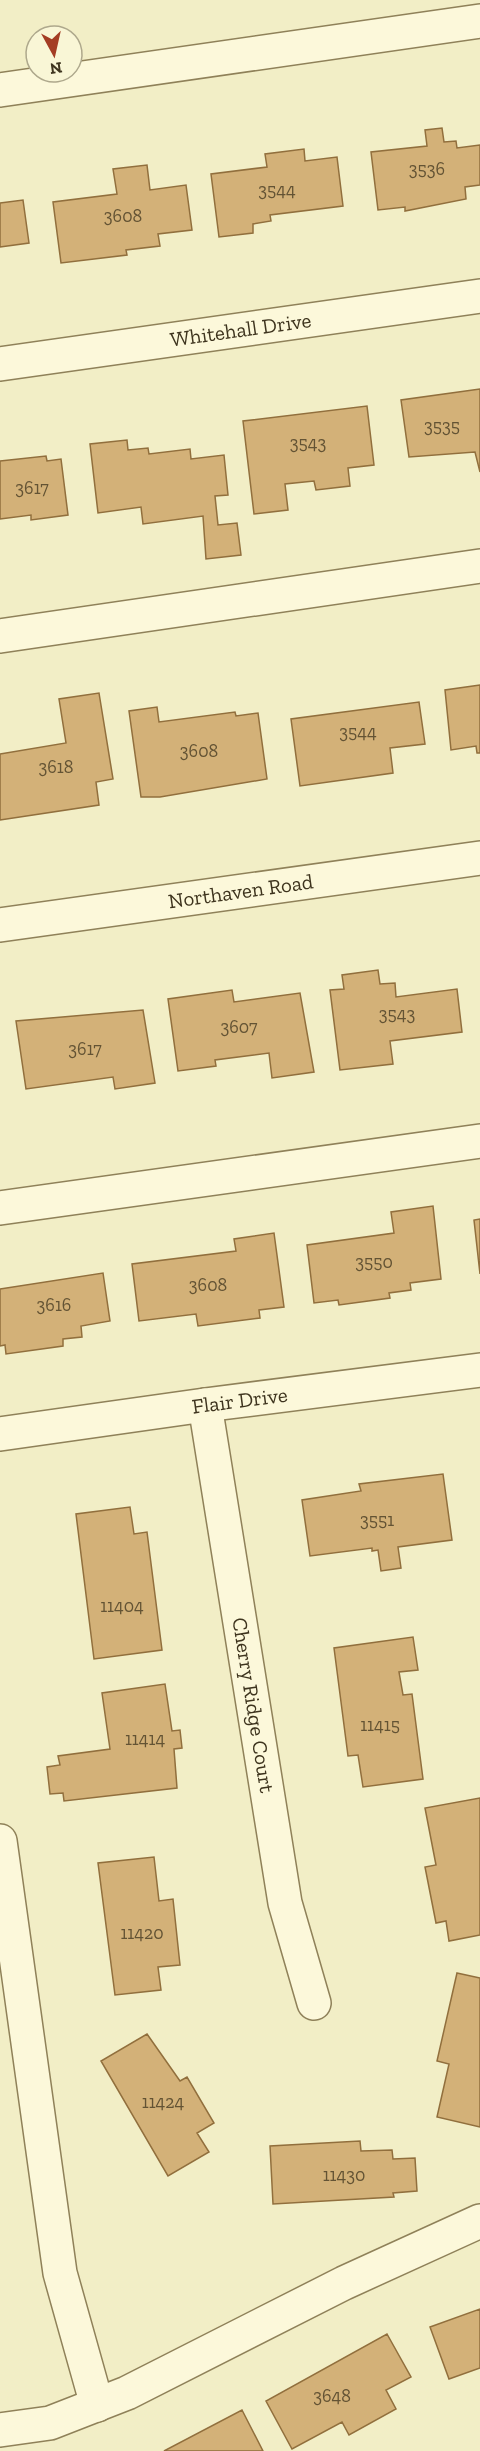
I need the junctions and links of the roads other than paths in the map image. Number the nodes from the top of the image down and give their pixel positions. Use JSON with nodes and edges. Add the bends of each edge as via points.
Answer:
{"nodes":[{"id":1,"x":480,"y":21,"type":"edge"},
{"id":2,"x":0,"y":90,"type":"edge"},
{"id":3,"x":480,"y":296,"type":"edge"},
{"id":4,"x":0,"y":364,"type":"edge"},
{"id":5,"x":480,"y":566,"type":"edge"},
{"id":6,"x":0,"y":636,"type":"edge"},
{"id":7,"x":480,"y":858,"type":"edge"},
{"id":8,"x":0,"y":925,"type":"edge"},
{"id":9,"x":480,"y":1141,"type":"edge"},
{"id":10,"x":0,"y":1208,"type":"edge"},
{"id":11,"x":480,"y":1370,"type":"edge"},
{"id":12,"x":205,"y":1405,"type":"junction"},
{"id":13,"x":0,"y":1434,"type":"edge"},
{"id":14,"x":0,"y":1841,"type":"edge"},
{"id":15,"x":315,"y":2003,"type":"dead end"},
{"id":16,"x":480,"y":2221,"type":"edge"},
{"id":17,"x":97,"y":2405,"type":"junction"},
{"id":18,"x":0,"y":2430,"type":"edge"}],
"edges":[{"from":1,"to":2,"type":"street"},
{"from":3,"to":4,"type":"street","name":"Whitehall Drive"},
{"from":5,"to":6,"type":"street"},
{"from":7,"to":8,"type":"street","name":"Northaven Road"},
{"from":9,"to":10,"type":"street"},
{"from":11,"to":12,"type":"street","name":"Flair Drive"},
{"from":12,"to":13,"type":"street","name":"Flair Drive"},
{"from":12,"to":15,"type":"street","name":"Cherry Ridge Court","via":[[285,1903]]},
{"from":14,"to":17,"type":"street","via":[[60,2273]]},
{"from":16,"to":17,"type":"street","via":[[344,2283]]},
{"from":17,"to":18,"type":"street","via":[[50,2423]]}]}
